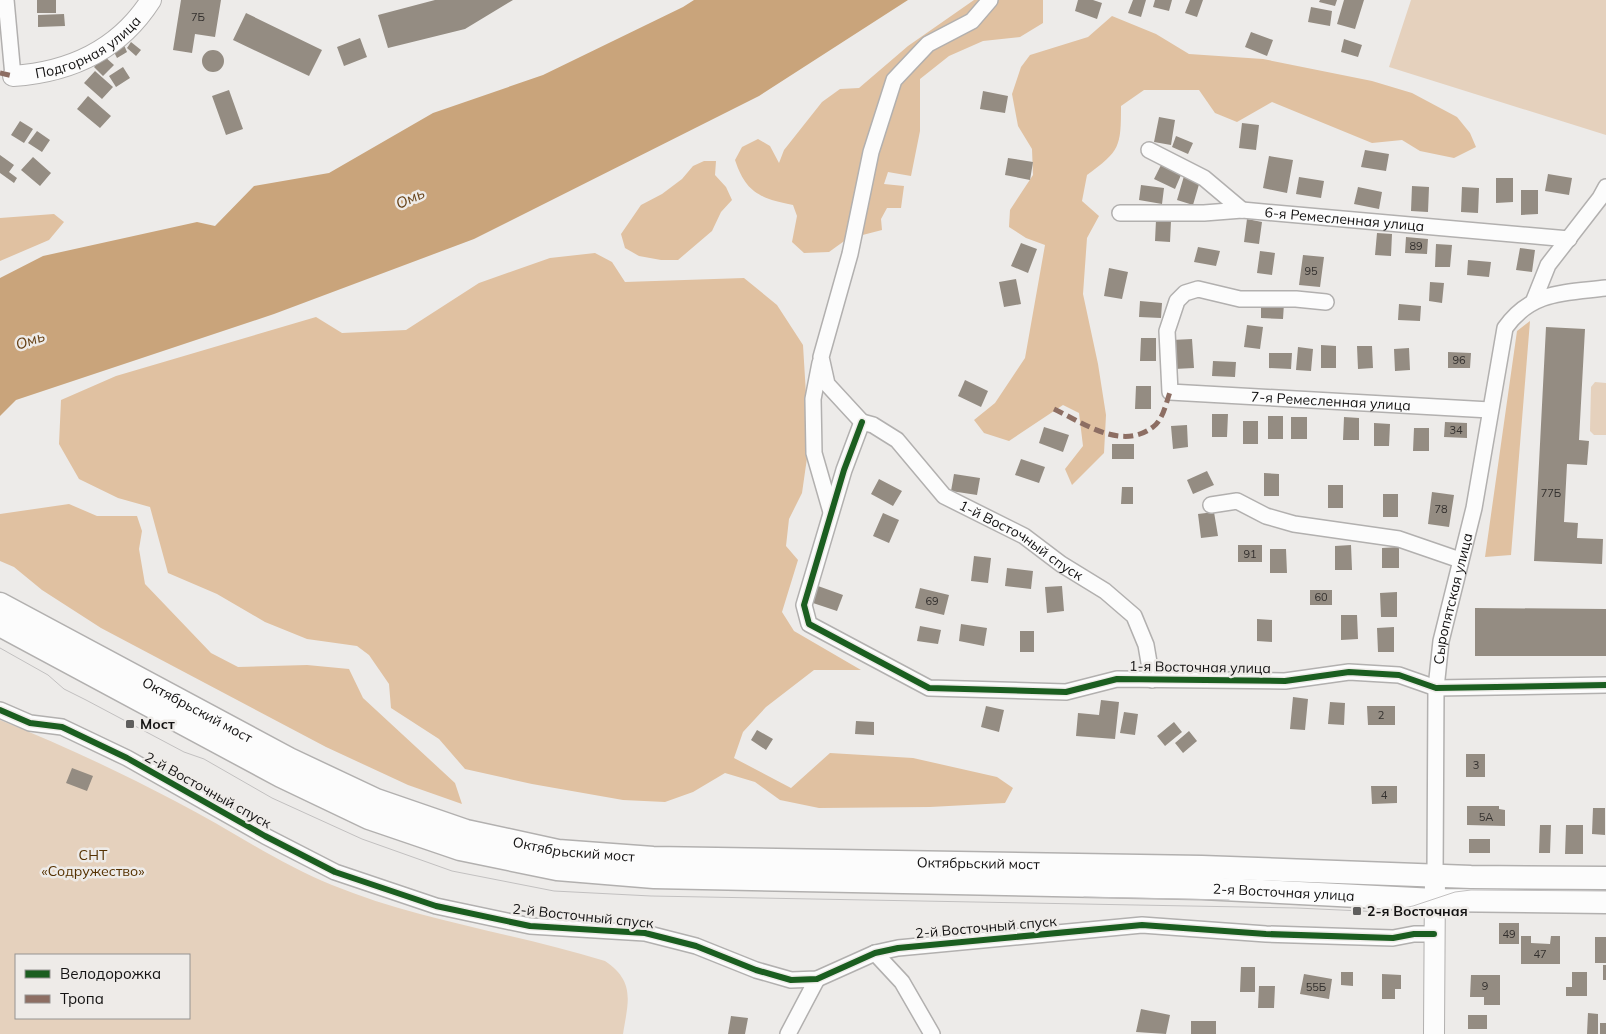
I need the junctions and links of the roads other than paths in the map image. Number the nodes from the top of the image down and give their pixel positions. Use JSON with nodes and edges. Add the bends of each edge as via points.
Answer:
{"nodes":[{"id":1,"x":6,"y":0,"type":"edge"},
{"id":2,"x":151,"y":0,"type":"edge"},
{"id":3,"x":990,"y":0,"type":"edge"},
{"id":4,"x":14,"y":76,"type":"joint"},
{"id":5,"x":1149,"y":150,"type":"dead end"},
{"id":6,"x":1606,"y":187,"type":"edge"},
{"id":7,"x":1242,"y":210,"type":"junction"},
{"id":8,"x":1120,"y":213,"type":"dead end"},
{"id":9,"x":1569,"y":239,"type":"junction"},
{"id":10,"x":1606,"y":288,"type":"edge"},
{"id":11,"x":1534,"y":300,"type":"junction"},
{"id":12,"x":1326,"y":302,"type":"dead end"},
{"id":13,"x":821,"y":357,"type":"junction"},
{"id":14,"x":1490,"y":410,"type":"junction"},
{"id":15,"x":862,"y":422,"type":"junction"},
{"id":16,"x":1211,"y":505,"type":"dead end"},
{"id":17,"x":832,"y":512,"type":"junction"},
{"id":18,"x":1460,"y":560,"type":"junction"},
{"id":19,"x":0,"y":604,"type":"edge"},
{"id":20,"x":0,"y":625,"type":"edge"},
{"id":21,"x":1152,"y":680,"type":"junction"},
{"id":22,"x":1606,"y":685,"type":"edge"},
{"id":23,"x":1436,"y":688,"type":"junction"},
{"id":24,"x":0,"y":710,"type":"edge"},
{"id":25,"x":1435,"y":876,"type":"junction"},
{"id":26,"x":1202,"y":877,"type":"junction"},
{"id":27,"x":1606,"y":878,"type":"edge"},
{"id":28,"x":1435,"y":900,"type":"junction"},
{"id":29,"x":1606,"y":902,"type":"edge"},
{"id":30,"x":1434,"y":934,"type":"junction"},
{"id":31,"x":875,"y":953,"type":"junction"},
{"id":32,"x":817,"y":979,"type":"junction"},
{"id":33,"x":788,"y":1034,"type":"edge"},
{"id":34,"x":932,"y":1034,"type":"edge"},
{"id":35,"x":1434,"y":1034,"type":"edge"}],
"edges":[{"from":1,"to":4,"type":"street"},
{"from":2,"to":4,"type":"street","name":"Подгорная улица","via":[[138,21],[106,47],[69,67]]},
{"from":3,"to":13,"type":"street","via":[[972,21],[928,44],[894,80],[871,152],[850,254]]},
{"from":5,"to":7,"type":"street","via":[[1204,178]]},
{"from":6,"to":9,"type":"street"},
{"from":7,"to":8,"type":"street","name":"6-я Ремесленная улица"},
{"from":7,"to":9,"type":"street","name":"6-я Ремесленная улица"},
{"from":9,"to":11,"type":"street","via":[[1548,266]]},
{"from":10,"to":11,"type":"street"},
{"from":11,"to":14,"type":"street","name":"Сыропятская улица","via":[[1515,314],[1505,328]]},
{"from":12,"to":14,"type":"street","name":"7-я Ремесленная улица","via":[[1240,299],[1198,289],[1185,293],[1167,331],[1170,392]]},
{"from":13,"to":15,"type":"street","via":[[827,384]]},
{"from":13,"to":17,"type":"street","via":[[813,399],[814,453]]},
{"from":14,"to":18,"type":"street","name":"Сыропятская улица","via":[[1474,508]]},
{"from":15,"to":17,"type":"street"},
{"from":15,"to":21,"type":"street","name":"1-й Восточный спуск","via":[[898,440],[944,496],[1024,536],[1105,591],[1134,616],[1146,645]]},
{"from":16,"to":18,"type":"street","via":[[1237,501],[1266,516],[1294,524],[1399,539]]},
{"from":17,"to":21,"type":"street","name":"1-я Восточная улица","via":[[804,605],[809,624],[929,688],[1066,692],[1117,679]]},
{"from":18,"to":23,"type":"street","name":"Сыропятская улица","via":[[1441,641]]},
{"from":19,"to":26,"type":"main road","name":"Октябрьский мост","via":[[289,759],[376,800],[466,831],[558,851],[653,858]]},
{"from":20,"to":26,"type":"main road","name":"Октябрьский мост","via":[[281,776],[369,818],[460,849],[557,869],[654,877]]},
{"from":21,"to":23,"type":"street","name":"1-я Восточная улица","via":[[1285,681],[1349,672],[1399,675]]},
{"from":22,"to":23,"type":"street","name":"1-я Восточная улица"},
{"from":23,"to":25,"type":"street","name":"Сыропятская улица"},
{"from":24,"to":32,"type":"street","name":"2-й Восточный спуск","via":[[30,723],[62,727],[127,758],[336,872],[436,906],[530,926],[645,933],[696,946],[791,980]]},
{"from":25,"to":26,"type":"main road","name":"2-я Восточная улица"},
{"from":25,"to":27,"type":"main road","name":"2-я Восточная улица"},
{"from":25,"to":28,"type":"street","name":"Сыропятская улица"},
{"from":26,"to":28,"type":"main road","name":"2-я Восточная улица"},
{"from":28,"to":29,"type":"main road","name":"2-я Восточная улица"},
{"from":28,"to":30,"type":"street","name":"Сыропятская улица"},
{"from":30,"to":31,"type":"street","name":"2-й Восточный спуск","via":[[1393,938],[1266,934],[1142,925],[898,948]]},
{"from":30,"to":35,"type":"street","name":"Сыропятская улица"},
{"from":31,"to":32,"type":"street","name":"2-й Восточный спуск"},
{"from":31,"to":34,"type":"street","via":[[902,982]]},
{"from":32,"to":33,"type":"street"}]}
